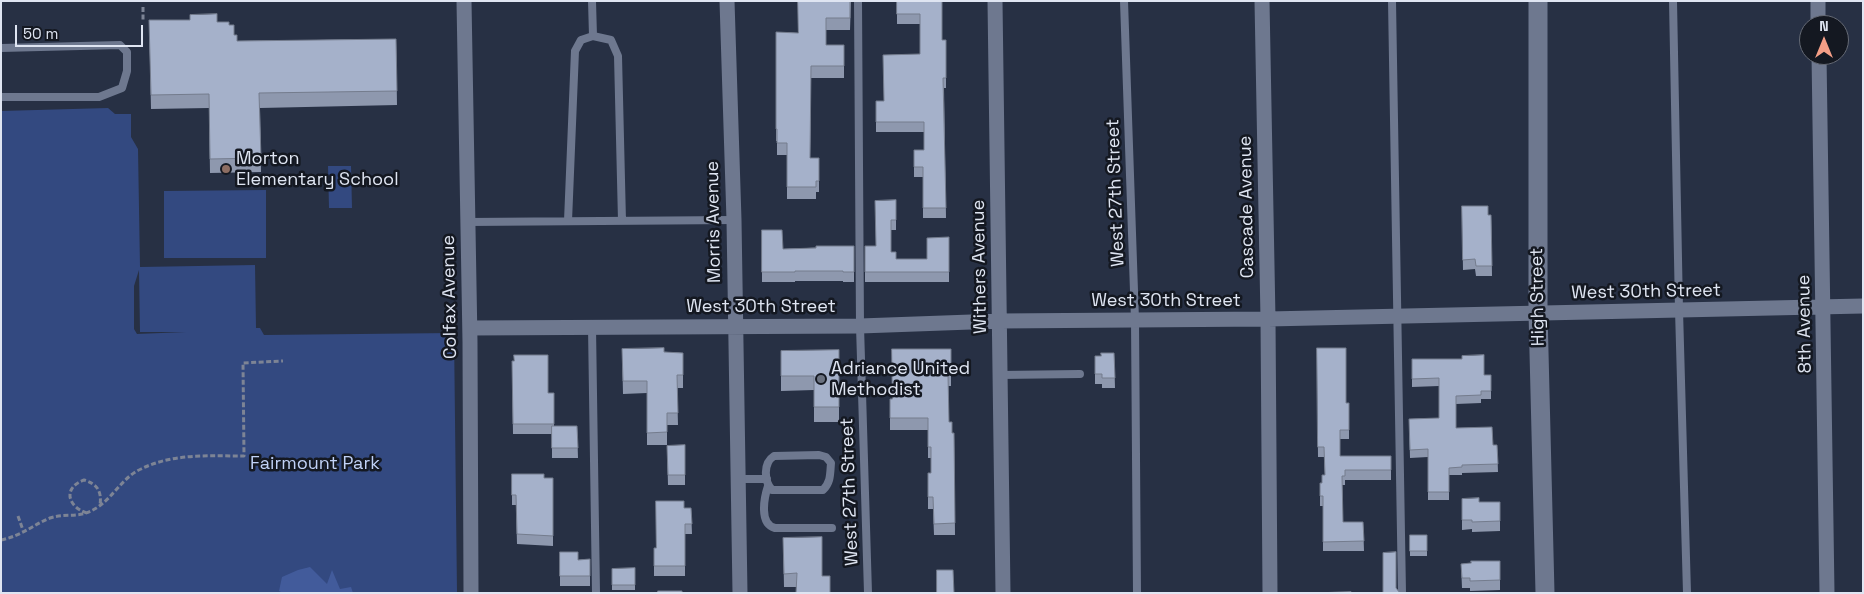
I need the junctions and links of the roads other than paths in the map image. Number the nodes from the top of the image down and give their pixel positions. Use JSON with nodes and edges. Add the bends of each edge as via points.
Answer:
{"nodes":[{"id":1,"x":464,"y":1,"type":"edge"},
{"id":2,"x":592,"y":1,"type":"edge"},
{"id":3,"x":727,"y":1,"type":"edge"},
{"id":4,"x":858,"y":1,"type":"edge"},
{"id":5,"x":995,"y":1,"type":"edge"},
{"id":6,"x":1124,"y":1,"type":"edge"},
{"id":7,"x":1262,"y":1,"type":"edge"},
{"id":8,"x":1392,"y":1,"type":"edge"},
{"id":9,"x":1538,"y":1,"type":"edge"},
{"id":10,"x":1674,"y":1,"type":"edge"},
{"id":11,"x":1818,"y":1,"type":"edge"},
{"id":12,"x":1818,"y":15,"type":"edge"},
{"id":13,"x":593,"y":36,"type":"junction"},
{"id":14,"x":1,"y":48,"type":"edge"},
{"id":15,"x":1819,"y":65,"type":"edge"},
{"id":16,"x":1,"y":97,"type":"edge"},
{"id":17,"x":734,"y":220,"type":"junction"},
{"id":18,"x":568,"y":221,"type":"junction"},
{"id":19,"x":622,"y":221,"type":"junction"},
{"id":20,"x":468,"y":222,"type":"junction"},
{"id":21,"x":1863,"y":306,"type":"edge"},
{"id":22,"x":1823,"y":307,"type":"junction"},
{"id":23,"x":1679,"y":310,"type":"junction"},
{"id":24,"x":1538,"y":312,"type":"junction"},
{"id":25,"x":1398,"y":315,"type":"junction"},
{"id":26,"x":1268,"y":319,"type":"junction"},
{"id":27,"x":1135,"y":320,"type":"junction"},
{"id":28,"x":999,"y":321,"type":"junction"},
{"id":29,"x":735,"y":326,"type":"junction"},
{"id":30,"x":860,"y":326,"type":"junction"},
{"id":31,"x":592,"y":327,"type":"junction"},
{"id":32,"x":470,"y":328,"type":"junction"},
{"id":33,"x":1080,"y":374,"type":"dead end"},
{"id":34,"x":1000,"y":375,"type":"junction"},
{"id":35,"x":738,"y":479,"type":"junction"},
{"id":36,"x":767,"y":482,"type":"junction"},
{"id":37,"x":832,"y":528,"type":"dead end"},
{"id":38,"x":471,"y":593,"type":"edge"},
{"id":39,"x":596,"y":593,"type":"edge"},
{"id":40,"x":740,"y":593,"type":"edge"},
{"id":41,"x":868,"y":593,"type":"edge"},
{"id":42,"x":1003,"y":593,"type":"edge"},
{"id":43,"x":1137,"y":593,"type":"edge"},
{"id":44,"x":1270,"y":593,"type":"edge"},
{"id":45,"x":1402,"y":593,"type":"edge"},
{"id":46,"x":1545,"y":593,"type":"edge"},
{"id":47,"x":1687,"y":593,"type":"edge"},
{"id":48,"x":1827,"y":593,"type":"edge"}],
"edges":[{"from":1,"to":20,"type":"street","name":"Colfax Avenue"},
{"from":2,"to":13,"type":"lane"},
{"from":3,"to":17,"type":"street","name":"Morris Avenue"},
{"from":4,"to":30,"type":"lane","name":"West 27th Street"},
{"from":5,"to":28,"type":"street","name":"Withers Avenue"},
{"from":6,"to":27,"type":"lane","name":"West 27th Street"},
{"from":7,"to":26,"type":"street","name":"Cascade Avenue"},
{"from":8,"to":25,"type":"lane"},
{"from":9,"to":24,"type":"street","name":"High Street"},
{"from":10,"to":23,"type":"lane"},
{"from":11,"to":12,"type":"street"},
{"from":13,"to":18,"type":"lane","via":[[581,40],[575,51]]},
{"from":13,"to":19,"type":"lane","via":[[611,40],[618,56]]},
{"from":14,"to":16,"type":"lane","via":[[120,45],[127,52],[122,88],[99,96]]},
{"from":15,"to":22,"type":"street","name":"8th Avenue"},
{"from":17,"to":19,"type":"lane"},
{"from":17,"to":29,"type":"street","name":"Morris Avenue"},
{"from":18,"to":19,"type":"lane"},
{"from":18,"to":20,"type":"lane"},
{"from":20,"to":32,"type":"street","name":"Colfax Avenue"},
{"from":21,"to":22,"type":"street","name":"West 30th Street"},
{"from":22,"to":23,"type":"street","name":"West 30th Street"},
{"from":22,"to":48,"type":"street","name":"8th Avenue"},
{"from":23,"to":24,"type":"street","name":"West 30th Street"},
{"from":23,"to":47,"type":"lane"},
{"from":24,"to":25,"type":"street","name":"West 30th Street"},
{"from":24,"to":46,"type":"street","name":"High Street"},
{"from":25,"to":26,"type":"street","name":"West 30th Street"},
{"from":25,"to":45,"type":"lane"},
{"from":26,"to":27,"type":"street","name":"West 30th Street"},
{"from":26,"to":44,"type":"street","name":"Cascade Avenue"},
{"from":27,"to":28,"type":"street","name":"West 30th Street"},
{"from":27,"to":43,"type":"lane","name":"West 27th Street"},
{"from":28,"to":30,"type":"street","name":"West 30th Street"},
{"from":28,"to":34,"type":"street","name":"Withers Avenue"},
{"from":29,"to":30,"type":"street","name":"West 30th Street"},
{"from":29,"to":31,"type":"street","name":"West 30th Street"},
{"from":29,"to":35,"type":"street","name":"Morris Avenue"},
{"from":30,"to":41,"type":"lane","name":"West 27th Street"},
{"from":31,"to":32,"type":"street","name":"West 30th Street"},
{"from":31,"to":39,"type":"lane"},
{"from":32,"to":38,"type":"street","name":"Colfax Avenue"},
{"from":33,"to":34,"type":"lane"},
{"from":34,"to":42,"type":"street","name":"Withers Avenue"},
{"from":35,"to":36,"type":"lane"},
{"from":35,"to":40,"type":"street","name":"Morris Avenue"},
{"from":36,"to":36,"type":"lane","via":[[772,490],[781,492],[823,490],[830,478],[831,463],[819,455],[774,456],[768,460]]},
{"from":36,"to":37,"type":"lane","via":[[764,509],[770,527]]}]}
